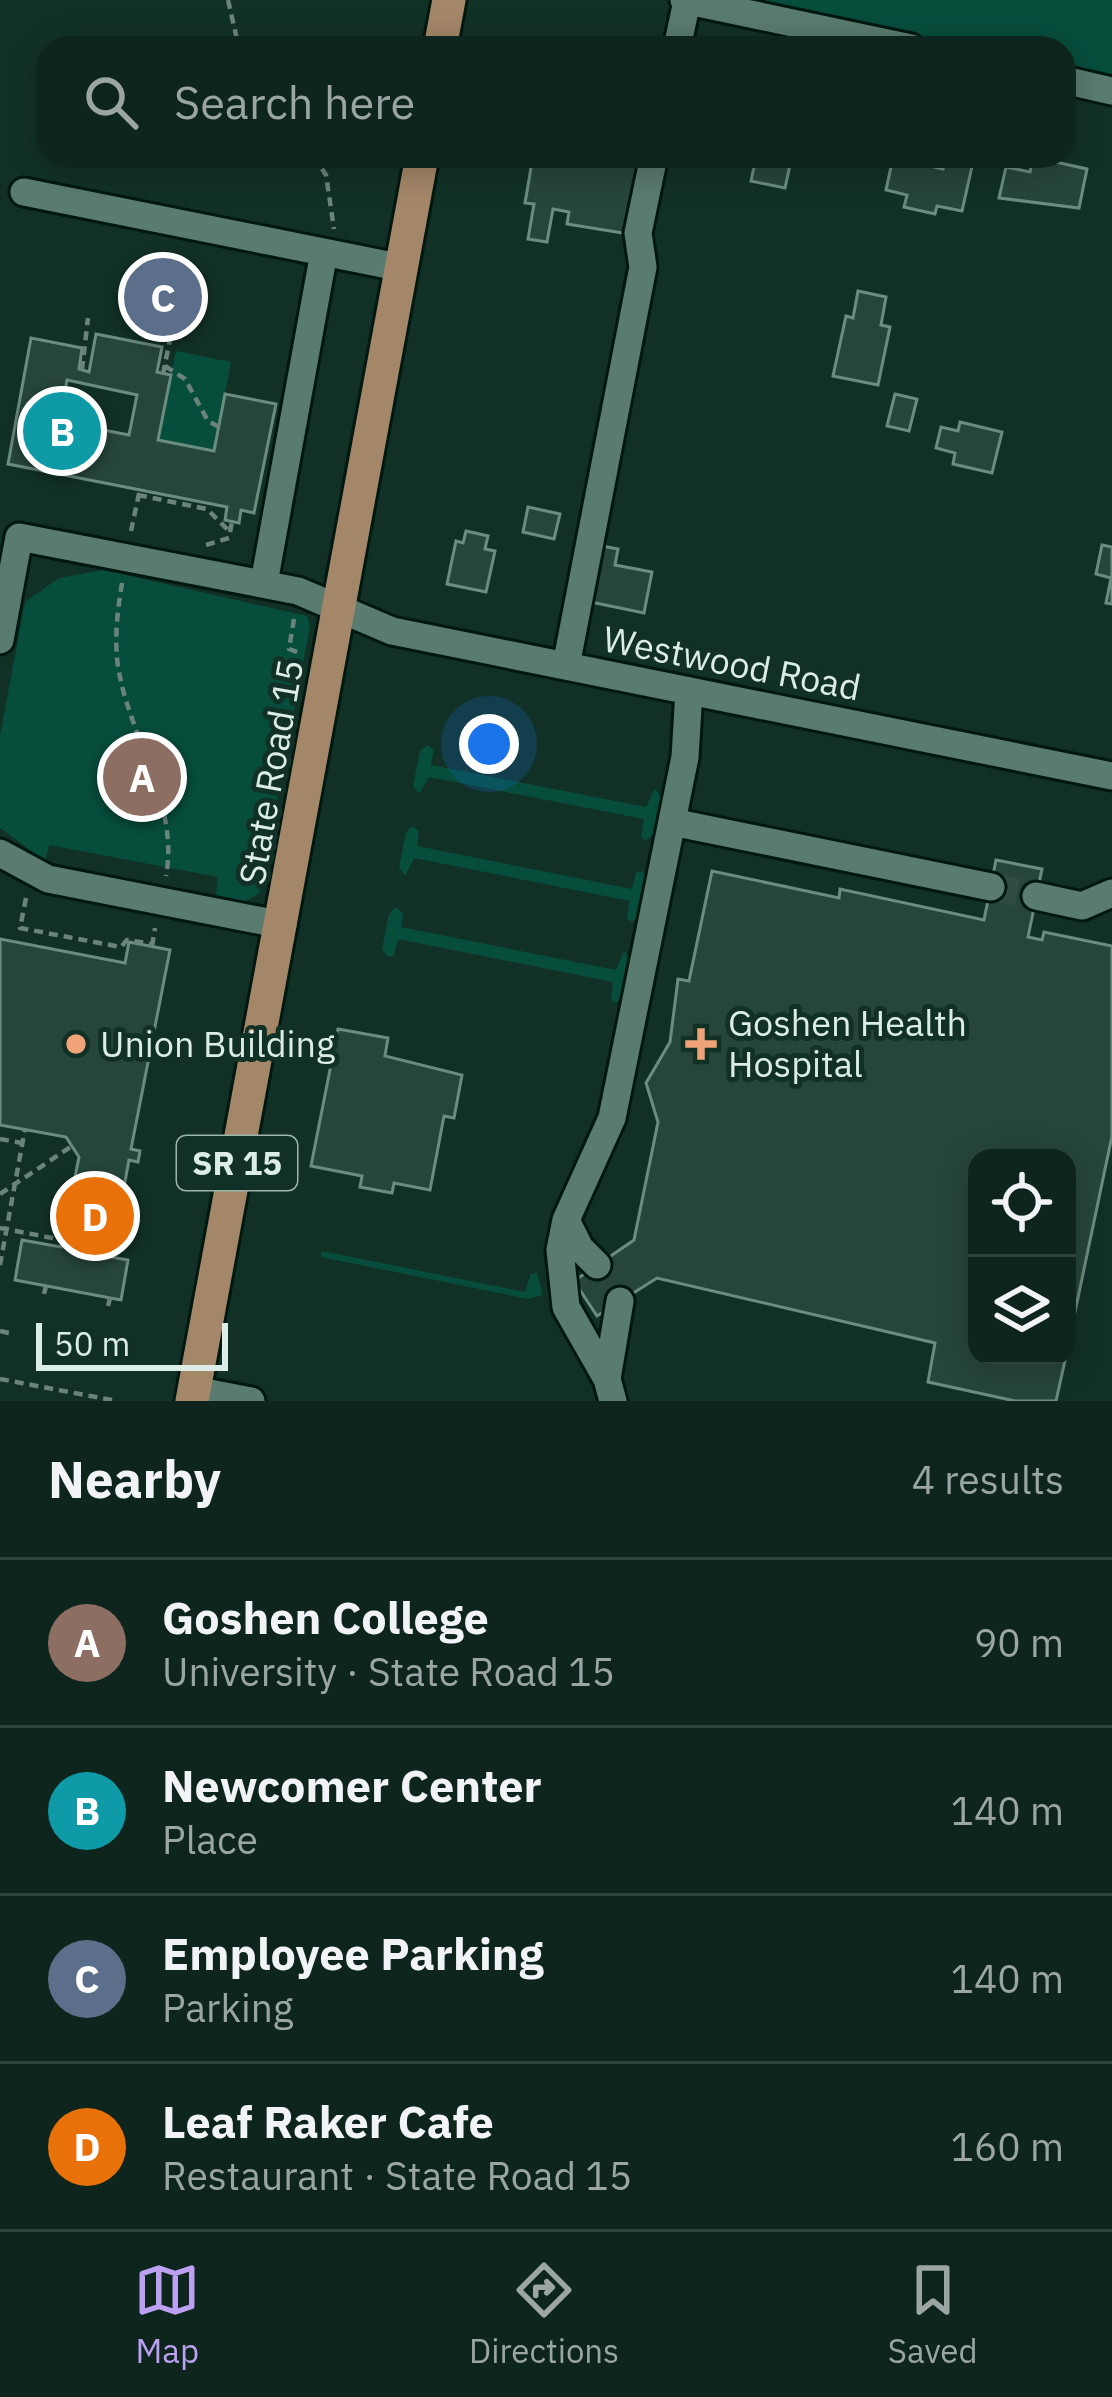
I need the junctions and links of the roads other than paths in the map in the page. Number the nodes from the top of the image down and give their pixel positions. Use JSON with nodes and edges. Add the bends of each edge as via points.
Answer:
{"nodes":[{"id":1,"x":448,"y":0,"type":"edge"},
{"id":2,"x":685,"y":0,"type":"edge"},
{"id":3,"x":442,"y":36,"type":"edge"},
{"id":4,"x":678,"y":36,"type":"edge"},
{"id":5,"x":854,"y":36,"type":"edge"},
{"id":6,"x":1076,"y":83,"type":"edge"},
{"id":7,"x":1112,"y":91,"type":"edge"},
{"id":8,"x":420,"y":168,"type":"edge"},
{"id":9,"x":652,"y":168,"type":"edge"},
{"id":10,"x":24,"y":192,"type":"dead end"},
{"id":11,"x":325,"y":252,"type":"junction"},
{"id":12,"x":404,"y":268,"type":"junction"},
{"id":13,"x":264,"y":583,"type":"junction"},
{"id":14,"x":340,"y":612,"type":"junction"},
{"id":15,"x":0,"y":640,"type":"edge"},
{"id":16,"x":566,"y":666,"type":"junction"},
{"id":17,"x":689,"y":691,"type":"junction"},
{"id":18,"x":1112,"y":776,"type":"edge"},
{"id":19,"x":672,"y":822,"type":"junction"},
{"id":20,"x":0,"y":853,"type":"edge"},
{"id":21,"x":991,"y":887,"type":"tunnel mouth"},
{"id":22,"x":1112,"y":893,"type":"edge"},
{"id":23,"x":1036,"y":896,"type":"tunnel mouth"},
{"id":24,"x":283,"y":925,"type":"junction"},
{"id":25,"x":566,"y":1220,"type":"junction"},
{"id":26,"x":597,"y":1265,"type":"dead end"},
{"id":27,"x":620,"y":1301,"type":"dead end"},
{"id":28,"x":610,"y":1390,"type":"edge"},
{"id":29,"x":193,"y":1395,"type":"edge"},
{"id":30,"x":251,"y":1401,"type":"edge"}],
"edges":[{"from":1,"to":3,"type":"main road"},
{"from":2,"to":4,"type":"street"},
{"from":2,"to":5,"type":"street"},
{"from":6,"to":7,"type":"street"},
{"from":8,"to":12,"type":"main road","name":"State Road 15","number":"SR 15"},
{"from":9,"to":16,"type":"street","via":[[638,233],[643,267]]},
{"from":10,"to":11,"type":"street"},
{"from":11,"to":12,"type":"street"},
{"from":11,"to":13,"type":"street"},
{"from":12,"to":14,"type":"main road","name":"State Road 15","number":"SR 15"},
{"from":13,"to":14,"type":"street","name":"Westwood Road"},
{"from":13,"to":15,"type":"street","name":"Westwood Road","via":[[20,537]]},
{"from":14,"to":16,"type":"street","name":"Westwood Road","via":[[392,631]]},
{"from":14,"to":24,"type":"main road","name":"State Road 15","number":"SR 15"},
{"from":16,"to":17,"type":"street","name":"Westwood Road"},
{"from":17,"to":18,"type":"street","name":"Westwood Road"},
{"from":17,"to":19,"type":"street"},
{"from":19,"to":21,"type":"street"},
{"from":19,"to":25,"type":"street","via":[[612,1118]]},
{"from":20,"to":24,"type":"street","via":[[48,879]]},
{"from":22,"to":23,"type":"street","via":[[1082,906]]},
{"from":24,"to":29,"type":"main road","name":"State Road 15","number":"SR 15"},
{"from":25,"to":26,"type":"street"},
{"from":25,"to":28,"type":"street","via":[[566,1307]]},
{"from":27,"to":28,"type":"street"},
{"from":29,"to":30,"type":"street"}]}
